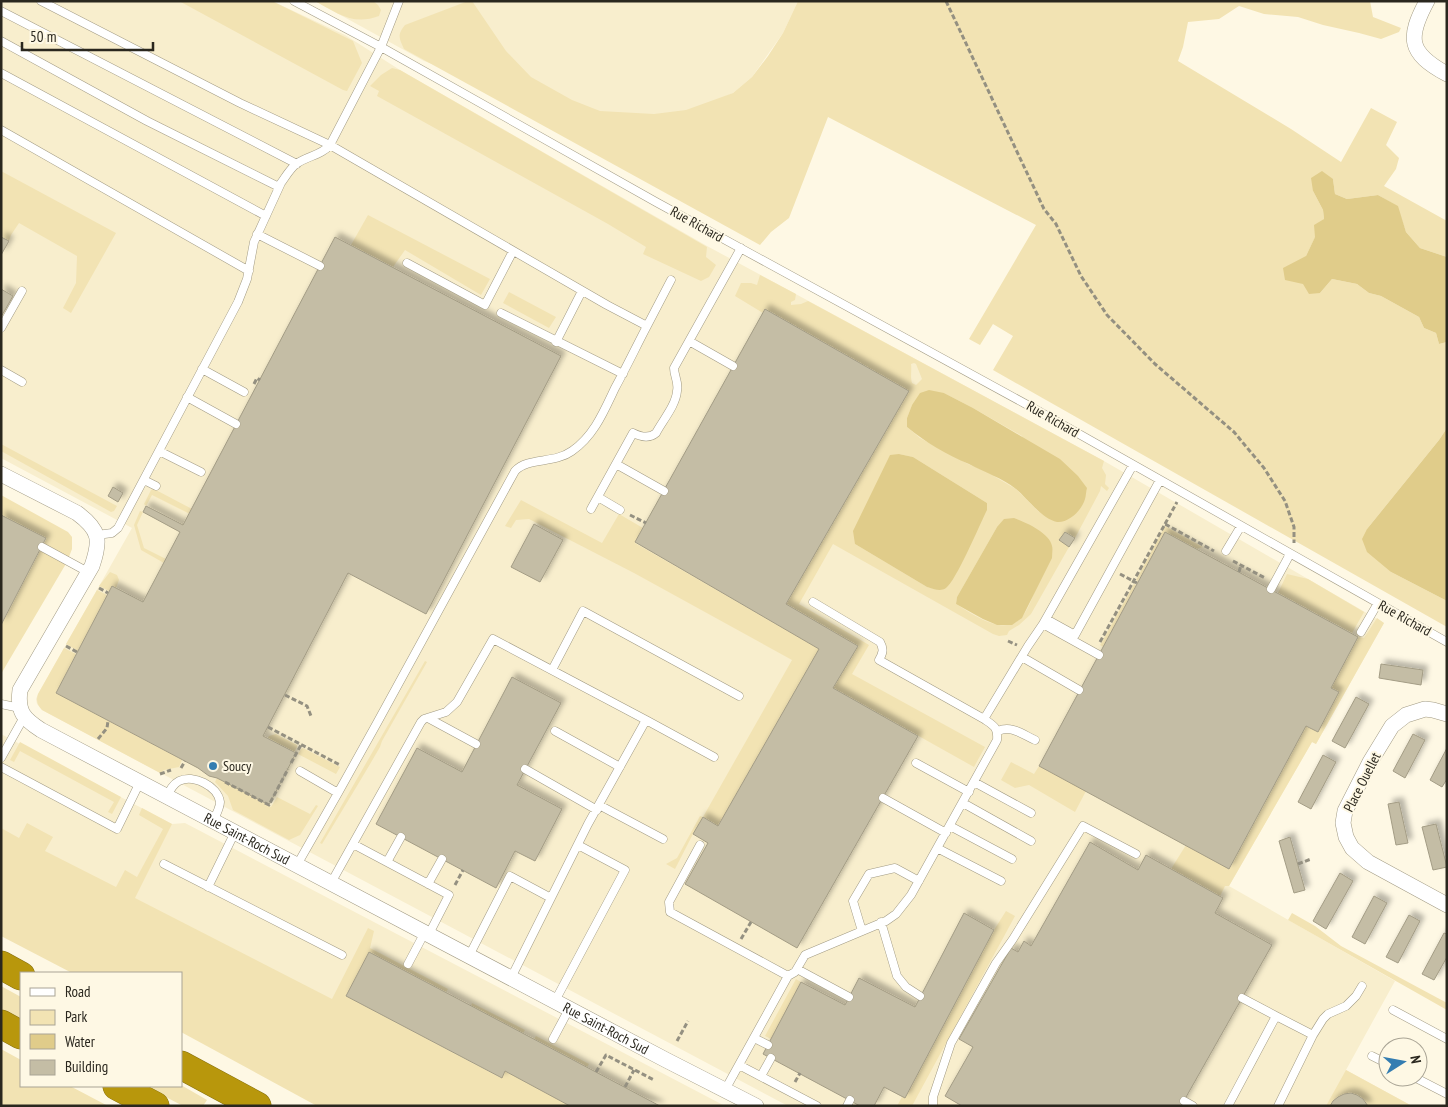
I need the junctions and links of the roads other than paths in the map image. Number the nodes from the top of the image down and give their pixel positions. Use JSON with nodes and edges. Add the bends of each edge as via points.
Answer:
{"nodes":[{"id":1,"x":41,"y":1,"type":"edge"},
{"id":2,"x":294,"y":1,"type":"edge"},
{"id":3,"x":398,"y":1,"type":"edge"},
{"id":4,"x":1427,"y":1,"type":"edge"},
{"id":5,"x":1,"y":11,"type":"edge"},
{"id":6,"x":1,"y":41,"type":"edge"},
{"id":7,"x":381,"y":47,"type":"junction"},
{"id":8,"x":1,"y":73,"type":"edge"},
{"id":9,"x":1447,"y":74,"type":"edge"},
{"id":10,"x":1,"y":130,"type":"edge"},
{"id":11,"x":330,"y":145,"type":"junction"},
{"id":12,"x":297,"y":164,"type":"junction"},
{"id":13,"x":280,"y":187,"type":"junction"},
{"id":14,"x":266,"y":216,"type":"junction"},
{"id":15,"x":257,"y":234,"type":"junction"},
{"id":16,"x":741,"y":248,"type":"junction"},
{"id":17,"x":513,"y":251,"type":"junction"},
{"id":18,"x":407,"y":263,"type":"dead end"},
{"id":19,"x":320,"y":266,"type":"dead end"},
{"id":20,"x":249,"y":271,"type":"junction"},
{"id":21,"x":671,"y":280,"type":"dead end"},
{"id":22,"x":22,"y":291,"type":"dead end"},
{"id":23,"x":582,"y":291,"type":"junction"},
{"id":24,"x":501,"y":312,"type":"dead end"},
{"id":25,"x":647,"y":326,"type":"junction"},
{"id":26,"x":1,"y":328,"type":"edge"},
{"id":27,"x":689,"y":341,"type":"junction"},
{"id":28,"x":556,"y":342,"type":"junction"},
{"id":29,"x":733,"y":366,"type":"dead end"},
{"id":30,"x":202,"y":369,"type":"junction"},
{"id":31,"x":1,"y":370,"type":"edge"},
{"id":32,"x":623,"y":374,"type":"junction"},
{"id":33,"x":22,"y":382,"type":"dead end"},
{"id":34,"x":244,"y":392,"type":"dead end"},
{"id":35,"x":187,"y":398,"type":"junction"},
{"id":36,"x":236,"y":424,"type":"dead end"},
{"id":37,"x":159,"y":451,"type":"junction"},
{"id":38,"x":616,"y":464,"type":"junction"},
{"id":39,"x":1133,"y":465,"type":"junction"},
{"id":40,"x":201,"y":472,"type":"dead end"},
{"id":41,"x":1,"y":474,"type":"edge"},
{"id":42,"x":144,"y":480,"type":"junction"},
{"id":43,"x":1160,"y":480,"type":"junction"},
{"id":44,"x":156,"y":486,"type":"dead end"},
{"id":45,"x":664,"y":491,"type":"dead end"},
{"id":46,"x":598,"y":497,"type":"junction"},
{"id":47,"x":591,"y":509,"type":"dead end"},
{"id":48,"x":620,"y":510,"type":"road end"},
{"id":49,"x":1241,"y":526,"type":"junction"},
{"id":50,"x":97,"y":536,"type":"junction"},
{"id":51,"x":42,"y":547,"type":"dead end"},
{"id":52,"x":1228,"y":555,"type":"road end"},
{"id":53,"x":1292,"y":555,"type":"junction"},
{"id":54,"x":88,"y":572,"type":"junction"},
{"id":55,"x":1271,"y":589,"type":"dead end"},
{"id":56,"x":813,"y":602,"type":"dead end"},
{"id":57,"x":1378,"y":603,"type":"junction"},
{"id":58,"x":1045,"y":622,"type":"junction"},
{"id":59,"x":1361,"y":632,"type":"dead end"},
{"id":60,"x":1447,"y":642,"type":"edge"},
{"id":61,"x":1099,"y":655,"type":"dead end"},
{"id":62,"x":1022,"y":657,"type":"junction"},
{"id":63,"x":552,"y":670,"type":"junction"},
{"id":64,"x":1079,"y":690,"type":"dead end"},
{"id":65,"x":739,"y":696,"type":"dead end"},
{"id":66,"x":1,"y":704,"type":"edge"},
{"id":67,"x":22,"y":712,"type":"junction"},
{"id":68,"x":1447,"y":714,"type":"edge"},
{"id":69,"x":428,"y":718,"type":"junction"},
{"id":70,"x":984,"y":719,"type":"junction"},
{"id":71,"x":646,"y":720,"type":"junction"},
{"id":72,"x":555,"y":731,"type":"dead end"},
{"id":73,"x":998,"y":731,"type":"junction"},
{"id":74,"x":1035,"y":740,"type":"dead end"},
{"id":75,"x":476,"y":744,"type":"dead end"},
{"id":76,"x":714,"y":757,"type":"dead end"},
{"id":77,"x":1,"y":758,"type":"edge"},
{"id":78,"x":916,"y":763,"type":"dead end"},
{"id":79,"x":1,"y":767,"type":"edge"},
{"id":80,"x":620,"y":767,"type":"junction"},
{"id":81,"x":525,"y":770,"type":"dead end"},
{"id":82,"x":300,"y":771,"type":"dead end"},
{"id":83,"x":140,"y":782,"type":"junction"},
{"id":84,"x":974,"y":782,"type":"junction"},
{"id":85,"x":969,"y":792,"type":"junction"},
{"id":86,"x":338,"y":793,"type":"junction"},
{"id":87,"x":167,"y":796,"type":"junction"},
{"id":88,"x":883,"y":798,"type":"dead end"},
{"id":89,"x":963,"y":803,"type":"junction"},
{"id":90,"x":598,"y":807,"type":"junction"},
{"id":91,"x":1031,"y":813,"type":"dead end"},
{"id":92,"x":213,"y":821,"type":"junction"},
{"id":93,"x":948,"y":829,"type":"junction"},
{"id":94,"x":235,"y":832,"type":"junction"},
{"id":95,"x":400,"y":837,"type":"dead end"},
{"id":96,"x":663,"y":839,"type":"dead end"},
{"id":97,"x":1031,"y":842,"type":"dead end"},
{"id":98,"x":353,"y":844,"type":"junction"},
{"id":99,"x":578,"y":845,"type":"junction"},
{"id":100,"x":700,"y":845,"type":"dead end"},
{"id":101,"x":937,"y":848,"type":"junction"},
{"id":102,"x":1136,"y":854,"type":"dead end"},
{"id":103,"x":442,"y":859,"type":"dead end"},
{"id":104,"x":1012,"y":859,"type":"dead end"},
{"id":105,"x":386,"y":862,"type":"junction"},
{"id":106,"x":164,"y":864,"type":"dead end"},
{"id":107,"x":297,"y":865,"type":"junction"},
{"id":108,"x":919,"y":881,"type":"junction"},
{"id":109,"x":1001,"y":881,"type":"dead end"},
{"id":110,"x":331,"y":883,"type":"junction"},
{"id":111,"x":428,"y":884,"type":"junction"},
{"id":112,"x":208,"y":887,"type":"junction"},
{"id":113,"x":551,"y":898,"type":"junction"},
{"id":114,"x":1447,"y":904,"type":"edge"},
{"id":115,"x":882,"y":922,"type":"junction"},
{"id":116,"x":862,"y":931,"type":"junction"},
{"id":117,"x":427,"y":933,"type":"junction"},
{"id":118,"x":342,"y":954,"type":"dead end"},
{"id":119,"x":470,"y":956,"type":"junction"},
{"id":120,"x":408,"y":964,"type":"dead end"},
{"id":121,"x":1,"y":965,"type":"edge"},
{"id":122,"x":797,"y":969,"type":"junction"},
{"id":123,"x":20,"y":975,"type":"edge"},
{"id":124,"x":788,"y":976,"type":"junction"},
{"id":125,"x":511,"y":978,"type":"junction"},
{"id":126,"x":1362,"y":986,"type":"dead end"},
{"id":127,"x":920,"y":996,"type":"dead end"},
{"id":128,"x":849,"y":997,"type":"dead end"},
{"id":129,"x":1242,"y":998,"type":"dead end"},
{"id":130,"x":555,"y":1001,"type":"junction"},
{"id":131,"x":569,"y":1008,"type":"junction"},
{"id":132,"x":1393,"y":1010,"type":"dead end"},
{"id":133,"x":1276,"y":1016,"type":"junction"},
{"id":134,"x":1,"y":1024,"type":"edge"},
{"id":135,"x":20,"y":1034,"type":"edge"},
{"id":136,"x":1313,"y":1035,"type":"junction"},
{"id":137,"x":754,"y":1038,"type":"junction"},
{"id":138,"x":553,"y":1039,"type":"dead end"},
{"id":139,"x":1447,"y":1039,"type":"edge"},
{"id":140,"x":768,"y":1045,"type":"dead end"},
{"id":141,"x":1372,"y":1056,"type":"dead end"},
{"id":142,"x":771,"y":1058,"type":"dead end"},
{"id":143,"x":1378,"y":1059,"type":"edge"},
{"id":144,"x":739,"y":1065,"type":"junction"},
{"id":145,"x":182,"y":1066,"type":"edge"},
{"id":146,"x":762,"y":1076,"type":"junction"},
{"id":147,"x":1428,"y":1084,"type":"edge"},
{"id":148,"x":119,"y":1087,"type":"edge"},
{"id":149,"x":1447,"y":1094,"type":"edge"},
{"id":150,"x":732,"y":1095,"type":"junction"},
{"id":151,"x":1184,"y":1101,"type":"dead end"},
{"id":152,"x":155,"y":1106,"type":"edge"},
{"id":153,"x":257,"y":1106,"type":"edge"},
{"id":154,"x":756,"y":1106,"type":"edge"},
{"id":155,"x":816,"y":1106,"type":"edge"},
{"id":156,"x":933,"y":1106,"type":"edge"},
{"id":157,"x":1192,"y":1106,"type":"edge"},
{"id":158,"x":1228,"y":1106,"type":"edge"},
{"id":159,"x":1278,"y":1106,"type":"edge"}],
"edges":[{"from":1,"to":11,"type":"lane"},
{"from":2,"to":7,"type":"lane","name":"Rue Richard"},
{"from":3,"to":7,"type":"lane"},
{"from":4,"to":9,"type":"street","via":[[1414,27],[1415,45],[1424,60]]},
{"from":5,"to":12,"type":"lane"},
{"from":6,"to":13,"type":"lane","via":[[147,121]]},
{"from":7,"to":11,"type":"lane"},
{"from":7,"to":16,"type":"lane","name":"Rue Richard"},
{"from":8,"to":14,"type":"lane"},
{"from":10,"to":20,"type":"lane"},
{"from":11,"to":12,"type":"lane"},
{"from":11,"to":17,"type":"lane"},
{"from":12,"to":13,"type":"lane"},
{"from":13,"to":14,"type":"lane"},
{"from":14,"to":15,"type":"lane"},
{"from":15,"to":19,"type":"lane"},
{"from":15,"to":20,"type":"lane"},
{"from":16,"to":27,"type":"lane"},
{"from":16,"to":39,"type":"lane","name":"Rue Richard"},
{"from":17,"to":18,"type":"lane","via":[[485,305]]},
{"from":17,"to":23,"type":"lane"},
{"from":20,"to":30,"type":"lane","via":[[238,302]]},
{"from":21,"to":25,"type":"lane"},
{"from":22,"to":26,"type":"lane"},
{"from":23,"to":25,"type":"lane"},
{"from":23,"to":28,"type":"lane"},
{"from":24,"to":28,"type":"lane"},
{"from":25,"to":32,"type":"lane"},
{"from":27,"to":29,"type":"lane"},
{"from":27,"to":38,"type":"lane","via":[[674,368],[678,382],[676,399],[656,433],[649,437],[633,433]]},
{"from":28,"to":32,"type":"lane"},
{"from":30,"to":34,"type":"lane"},
{"from":30,"to":35,"type":"lane"},
{"from":31,"to":33,"type":"lane"},
{"from":32,"to":86,"type":"lane","via":[[599,420],[580,445],[562,457],[526,464],[515,471]]},
{"from":35,"to":36,"type":"lane"},
{"from":35,"to":37,"type":"lane"},
{"from":37,"to":40,"type":"lane"},
{"from":37,"to":42,"type":"lane"},
{"from":38,"to":45,"type":"lane"},
{"from":38,"to":46,"type":"lane"},
{"from":39,"to":43,"type":"lane","name":"Rue Richard"},
{"from":39,"to":58,"type":"lane"},
{"from":41,"to":50,"type":"street","via":[[77,513],[88,521]]},
{"from":42,"to":44,"type":"lane"},
{"from":42,"to":50,"type":"lane","via":[[118,528],[112,533]]},
{"from":43,"to":49,"type":"lane","name":"Rue Richard"},
{"from":43,"to":58,"type":"lane","via":[[1075,635]]},
{"from":46,"to":47,"type":"lane"},
{"from":46,"to":48,"type":"lane"},
{"from":49,"to":52,"type":"lane"},
{"from":49,"to":53,"type":"lane","name":"Rue Richard"},
{"from":50,"to":54,"type":"street","via":[[96,554]]},
{"from":51,"to":54,"type":"lane"},
{"from":53,"to":55,"type":"lane"},
{"from":53,"to":57,"type":"lane","name":"Rue Richard"},
{"from":54,"to":67,"type":"street","via":[[20,690]]},
{"from":56,"to":70,"type":"lane","via":[[880,642],[883,653],[879,660]]},
{"from":57,"to":59,"type":"lane"},
{"from":57,"to":60,"type":"lane","name":"Rue Richard"},
{"from":58,"to":61,"type":"lane"},
{"from":58,"to":62,"type":"lane"},
{"from":62,"to":64,"type":"lane"},
{"from":62,"to":70,"type":"lane"},
{"from":63,"to":65,"type":"lane","via":[[583,611]]},
{"from":63,"to":69,"type":"lane","via":[[492,638],[458,702],[446,712]]},
{"from":63,"to":71,"type":"lane"},
{"from":66,"to":67,"type":"lane"},
{"from":67,"to":77,"type":"lane"},
{"from":67,"to":83,"type":"street","name":"Rue Saint-Roch Sud","via":[[41,730]]},
{"from":68,"to":114,"type":"street","name":"Place Ouellet","via":[[1425,709],[1406,715],[1392,726],[1349,803],[1343,823],[1346,837],[1359,855]]},
{"from":69,"to":75,"type":"lane"},
{"from":69,"to":98,"type":"lane","via":[[421,722]]},
{"from":70,"to":73,"type":"lane"},
{"from":71,"to":76,"type":"lane"},
{"from":71,"to":80,"type":"lane"},
{"from":72,"to":80,"type":"lane"},
{"from":73,"to":74,"type":"lane","via":[[1010,728]]},
{"from":73,"to":84,"type":"lane","via":[[997,740]]},
{"from":78,"to":85,"type":"lane"},
{"from":79,"to":83,"type":"lane","via":[[117,829]]},
{"from":80,"to":90,"type":"lane"},
{"from":81,"to":90,"type":"lane"},
{"from":82,"to":86,"type":"lane"},
{"from":83,"to":87,"type":"street","name":"Rue Saint-Roch Sud"},
{"from":84,"to":85,"type":"lane"},
{"from":84,"to":91,"type":"lane"},
{"from":85,"to":89,"type":"lane"},
{"from":86,"to":107,"type":"lane"},
{"from":87,"to":92,"type":"street","name":"Rue Saint-Roch Sud"},
{"from":87,"to":92,"type":"lane","via":[[180,780],[192,779],[205,784],[212,788],[220,802]]},
{"from":88,"to":93,"type":"lane"},
{"from":89,"to":93,"type":"lane"},
{"from":89,"to":97,"type":"lane"},
{"from":90,"to":96,"type":"lane"},
{"from":90,"to":99,"type":"lane"},
{"from":92,"to":94,"type":"street","name":"Rue Saint-Roch Sud"},
{"from":93,"to":101,"type":"lane"},
{"from":93,"to":104,"type":"lane"},
{"from":94,"to":107,"type":"street","name":"Rue Saint-Roch Sud"},
{"from":94,"to":112,"type":"lane"},
{"from":95,"to":105,"type":"lane"},
{"from":98,"to":105,"type":"lane"},
{"from":98,"to":110,"type":"lane"},
{"from":99,"to":113,"type":"lane"},
{"from":99,"to":130,"type":"lane","via":[[625,870]]},
{"from":100,"to":124,"type":"lane","via":[[669,902],[670,912]]},
{"from":101,"to":108,"type":"lane"},
{"from":101,"to":109,"type":"lane"},
{"from":102,"to":156,"type":"lane","via":[[1083,826],[996,964],[951,1043]]},
{"from":103,"to":111,"type":"lane"},
{"from":105,"to":111,"type":"lane"},
{"from":106,"to":112,"type":"lane"},
{"from":107,"to":110,"type":"street","name":"Rue Saint-Roch Sud"},
{"from":108,"to":115,"type":"lane","via":[[896,914]]},
{"from":108,"to":116,"type":"lane","via":[[895,868],[869,874],[854,901]]},
{"from":110,"to":117,"type":"street","name":"Rue Saint-Roch Sud"},
{"from":111,"to":117,"type":"lane","via":[[449,895]]},
{"from":112,"to":118,"type":"lane"},
{"from":113,"to":119,"type":"lane","via":[[510,876]]},
{"from":113,"to":125,"type":"lane"},
{"from":115,"to":116,"type":"lane"},
{"from":115,"to":127,"type":"lane","via":[[897,976]]},
{"from":116,"to":122,"type":"lane","via":[[805,955]]},
{"from":117,"to":119,"type":"street","name":"Rue Saint-Roch Sud"},
{"from":117,"to":120,"type":"lane"},
{"from":119,"to":125,"type":"street","name":"Rue Saint-Roch Sud"},
{"from":121,"to":123,"type":"highway"},
{"from":122,"to":124,"type":"lane"},
{"from":122,"to":128,"type":"lane"},
{"from":124,"to":137,"type":"lane"},
{"from":125,"to":130,"type":"street","name":"Rue Saint-Roch Sud"},
{"from":126,"to":136,"type":"lane","via":[[1346,1006],[1323,1019]]},
{"from":129,"to":133,"type":"lane"},
{"from":130,"to":131,"type":"street","name":"Rue Saint-Roch Sud"},
{"from":131,"to":138,"type":"lane"},
{"from":131,"to":150,"type":"street","name":"Rue Saint-Roch Sud"},
{"from":132,"to":139,"type":"lane"},
{"from":133,"to":136,"type":"lane"},
{"from":133,"to":158,"type":"lane"},
{"from":134,"to":135,"type":"highway"},
{"from":136,"to":159,"type":"lane"},
{"from":137,"to":140,"type":"lane"},
{"from":137,"to":144,"type":"lane"},
{"from":141,"to":143,"type":"lane"},
{"from":142,"to":146,"type":"lane"},
{"from":144,"to":146,"type":"lane"},
{"from":144,"to":150,"type":"lane"},
{"from":145,"to":153,"type":"highway"},
{"from":146,"to":155,"type":"lane"},
{"from":147,"to":149,"type":"lane"},
{"from":148,"to":152,"type":"highway"},
{"from":150,"to":154,"type":"street","name":"Rue Saint-Roch Sud"},
{"from":151,"to":157,"type":"lane"}]}
